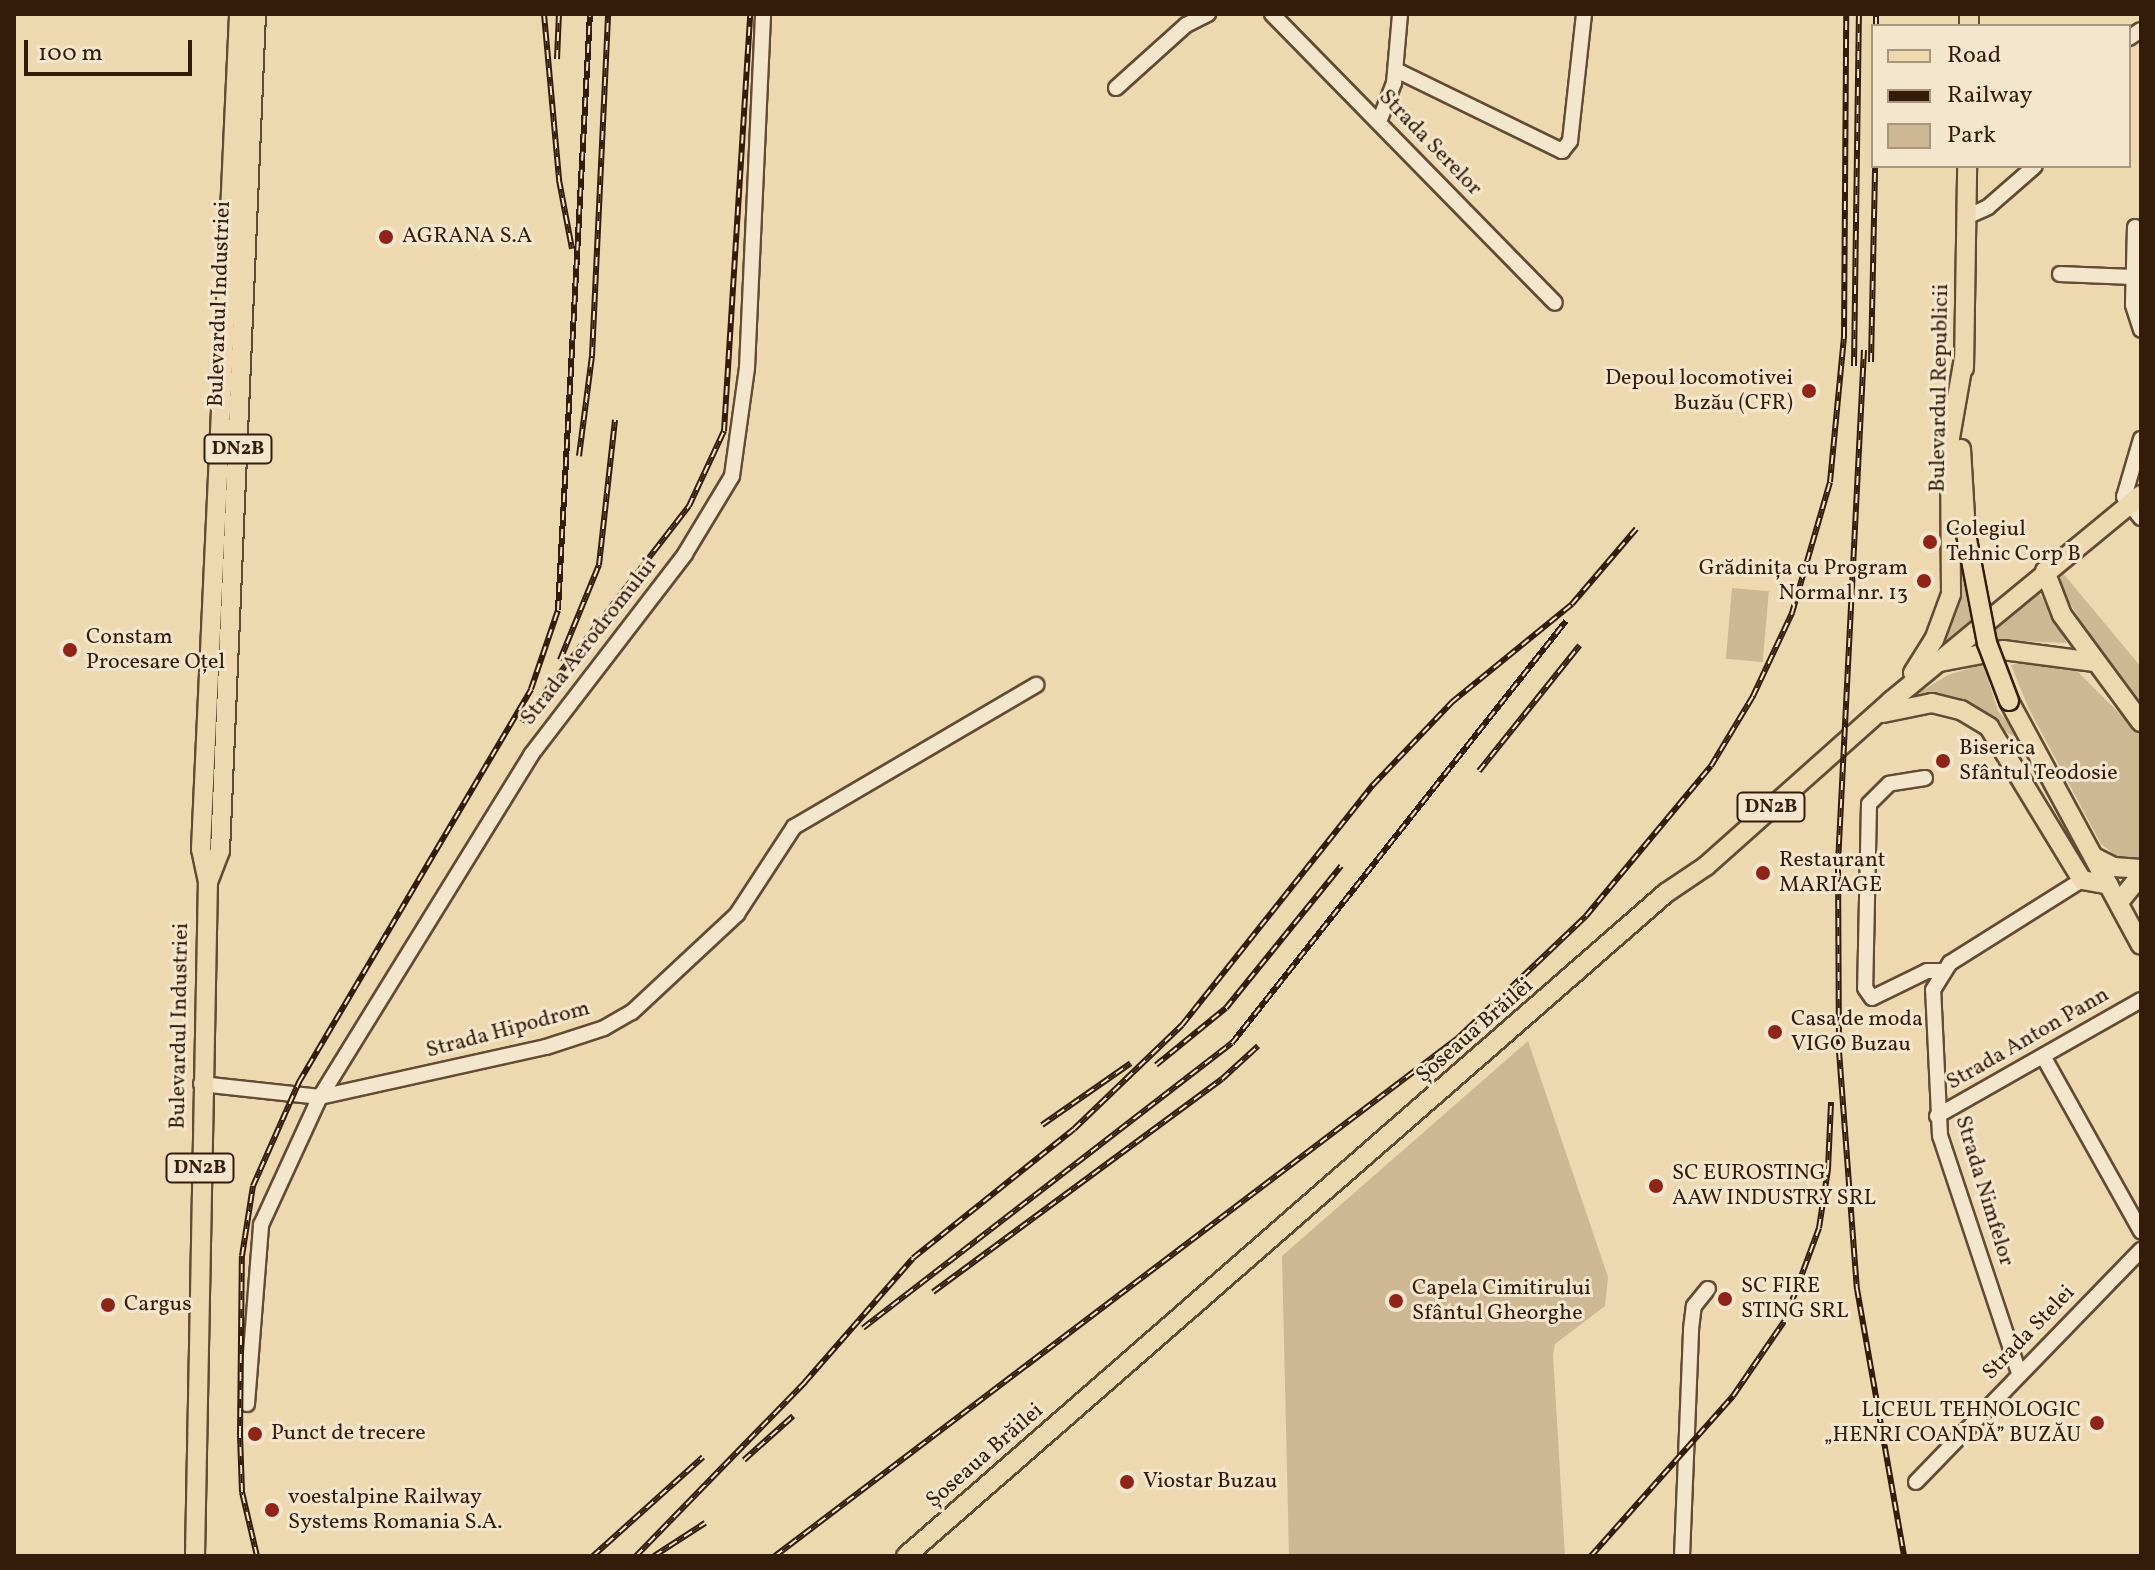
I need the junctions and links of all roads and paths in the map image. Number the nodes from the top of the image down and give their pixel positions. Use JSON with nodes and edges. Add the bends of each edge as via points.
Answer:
{"nodes":[{"id":1,"x":239,"y":14,"type":"edge"},
{"id":2,"x":256,"y":14,"type":"edge"},
{"id":3,"x":763,"y":14,"type":"edge"},
{"id":4,"x":1208,"y":14,"type":"edge"},
{"id":5,"x":1272,"y":14,"type":"edge"},
{"id":6,"x":1400,"y":14,"type":"edge"},
{"id":7,"x":1584,"y":14,"type":"edge"},
{"id":8,"x":1396,"y":70,"type":"junction"},
{"id":9,"x":1116,"y":88,"type":"dead end"},
{"id":10,"x":1379,"y":122,"type":"junction"},
{"id":11,"x":1967,"y":168,"type":"edge"},
{"id":12,"x":2033,"y":168,"type":"edge"},
{"id":13,"x":1966,"y":217,"type":"junction"},
{"id":14,"x":2135,"y":227,"type":"dead end"},
{"id":15,"x":2060,"y":274,"type":"dead end"},
{"id":16,"x":2132,"y":277,"type":"junction"},
{"id":17,"x":1555,"y":303,"type":"dead end"},
{"id":18,"x":2141,"y":330,"type":"edge"},
{"id":19,"x":1964,"y":358,"type":"junction"},
{"id":20,"x":2141,"y":439,"type":"edge"},
{"id":21,"x":2137,"y":506,"type":"edge"},
{"id":22,"x":2045,"y":571,"type":"junction"},
{"id":23,"x":1937,"y":662,"type":"junction"},
{"id":24,"x":2094,"y":662,"type":"junction"},
{"id":25,"x":1036,"y":685,"type":"dead end"},
{"id":26,"x":1873,"y":717,"type":"junction"},
{"id":27,"x":2141,"y":722,"type":"edge"},
{"id":28,"x":1925,"y":778,"type":"dead end"},
{"id":29,"x":2094,"y":857,"type":"junction"},
{"id":30,"x":2141,"y":869,"type":"edge"},
{"id":31,"x":2141,"y":875,"type":"edge"},
{"id":32,"x":2082,"y":880,"type":"junction"},
{"id":33,"x":208,"y":882,"type":"junction"},
{"id":34,"x":2109,"y":885,"type":"junction"},
{"id":35,"x":2119,"y":902,"type":"junction"},
{"id":36,"x":2141,"y":945,"type":"edge"},
{"id":37,"x":1942,"y":971,"type":"junction"},
{"id":38,"x":2141,"y":1000,"type":"edge"},
{"id":39,"x":2043,"y":1056,"type":"junction"},
{"id":40,"x":201,"y":1084,"type":"junction"},
{"id":41,"x":320,"y":1097,"type":"junction"},
{"id":42,"x":1937,"y":1116,"type":"junction"},
{"id":43,"x":2141,"y":1231,"type":"edge"},
{"id":44,"x":2141,"y":1250,"type":"edge"},
{"id":45,"x":1708,"y":1289,"type":"dead end"},
{"id":46,"x":2019,"y":1373,"type":"junction"},
{"id":47,"x":247,"y":1404,"type":"dead end"},
{"id":48,"x":1916,"y":1482,"type":"dead end"},
{"id":49,"x":195,"y":1556,"type":"edge"},
{"id":50,"x":906,"y":1556,"type":"edge"},
{"id":51,"x":1682,"y":1556,"type":"edge"}],
"edges":[{"from":1,"to":33,"type":"main road","name":"Bulevardul Industriei","number":"DN2B","via":[[201,849]]},
{"from":2,"to":33,"type":"main road","name":"Bulevardul Industriei","number":"DN2B","via":[[220,851]]},
{"from":3,"to":41,"type":"street","name":"Strada Aerodromului","via":[[747,368],[732,476],[685,554],[531,755]]},
{"from":4,"to":9,"type":"street","via":[[1186,25]]},
{"from":5,"to":10,"type":"street","name":"Strada Serelor"},
{"from":6,"to":8,"type":"street"},
{"from":7,"to":8,"type":"street","via":[[1570,141],[1562,151]]},
{"from":8,"to":10,"type":"street"},
{"from":10,"to":17,"type":"street","name":"Strada Serelor"},
{"from":11,"to":13,"type":"main road","name":"Bulevardul Republicii"},
{"from":12,"to":13,"type":"street","via":[[1988,207]]},
{"from":13,"to":19,"type":"main road","name":"Bulevardul Republicii"},
{"from":14,"to":16,"type":"street"},
{"from":15,"to":16,"type":"street"},
{"from":16,"to":18,"type":"street","via":[[2134,317]]},
{"from":19,"to":26,"type":"main road","via":[[1950,438],[1949,605],[1926,655]]},
{"from":19,"to":29,"type":"main road","name":"Bulevardul Republicii","bridge":true,"via":[[1961,453],[1966,534],[1987,643],[2009,701]]},
{"from":20,"to":21,"type":"street","via":[[2127,476]]},
{"from":21,"to":22,"type":"main road","name":"Șoseaua Brăilei"},
{"from":22,"to":23,"type":"main road","name":"Șoseaua Brăilei"},
{"from":22,"to":24,"type":"main road","via":[[2062,615]]},
{"from":23,"to":24,"type":"main road","via":[[2003,650]]},
{"from":23,"to":26,"type":"main road","name":"Șoseaua Brăilei","number":"DN2B"},
{"from":24,"to":27,"type":"main road"},
{"from":25,"to":41,"type":"street","name":"Strada Hipodrom","via":[[794,827],[737,914],[632,1012],[577,1039]]},
{"from":26,"to":32,"type":"main road","via":[[1932,703],[1961,710],[1989,727]]},
{"from":26,"to":50,"type":"main road","name":"Șoseaua Brăilei","number":"DN2B"},
{"from":28,"to":37,"type":"street","via":[[1889,784],[1869,804],[1865,988],[1872,998],[1927,971]]},
{"from":29,"to":30,"type":"main road","via":[[2114,867]]},
{"from":29,"to":34,"type":"main road","name":"Bulevardul Republicii"},
{"from":31,"to":35,"type":"main road"},
{"from":32,"to":34,"type":"main road"},
{"from":32,"to":37,"type":"street"},
{"from":33,"to":40,"type":"main road","name":"Bulevardul Industriei","number":"DN2B"},
{"from":34,"to":35,"type":"main road","name":"Bulevardul Republicii"},
{"from":35,"to":36,"type":"main road","name":"Bulevardul Republicii"},
{"from":37,"to":42,"type":"street","name":"Strada Nimfelor","via":[[1933,990]]},
{"from":38,"to":39,"type":"street","name":"Strada Anton Pann"},
{"from":39,"to":42,"type":"street","name":"Strada Anton Pann"},
{"from":39,"to":43,"type":"street"},
{"from":40,"to":41,"type":"street","name":"Strada Hipodrom"},
{"from":40,"to":49,"type":"main road","name":"Bulevardul Industriei","number":"DN2B"},
{"from":41,"to":47,"type":"street","name":"Strada Aerodromului","via":[[268,1202],[259,1240]]},
{"from":42,"to":46,"type":"street","name":"Strada Nimfelor"},
{"from":44,"to":46,"type":"street","name":"Strada Stelei"},
{"from":45,"to":51,"type":"street","via":[[1694,1306],[1691,1329]]},
{"from":46,"to":48,"type":"street","name":"Strada Stelei"}]}
